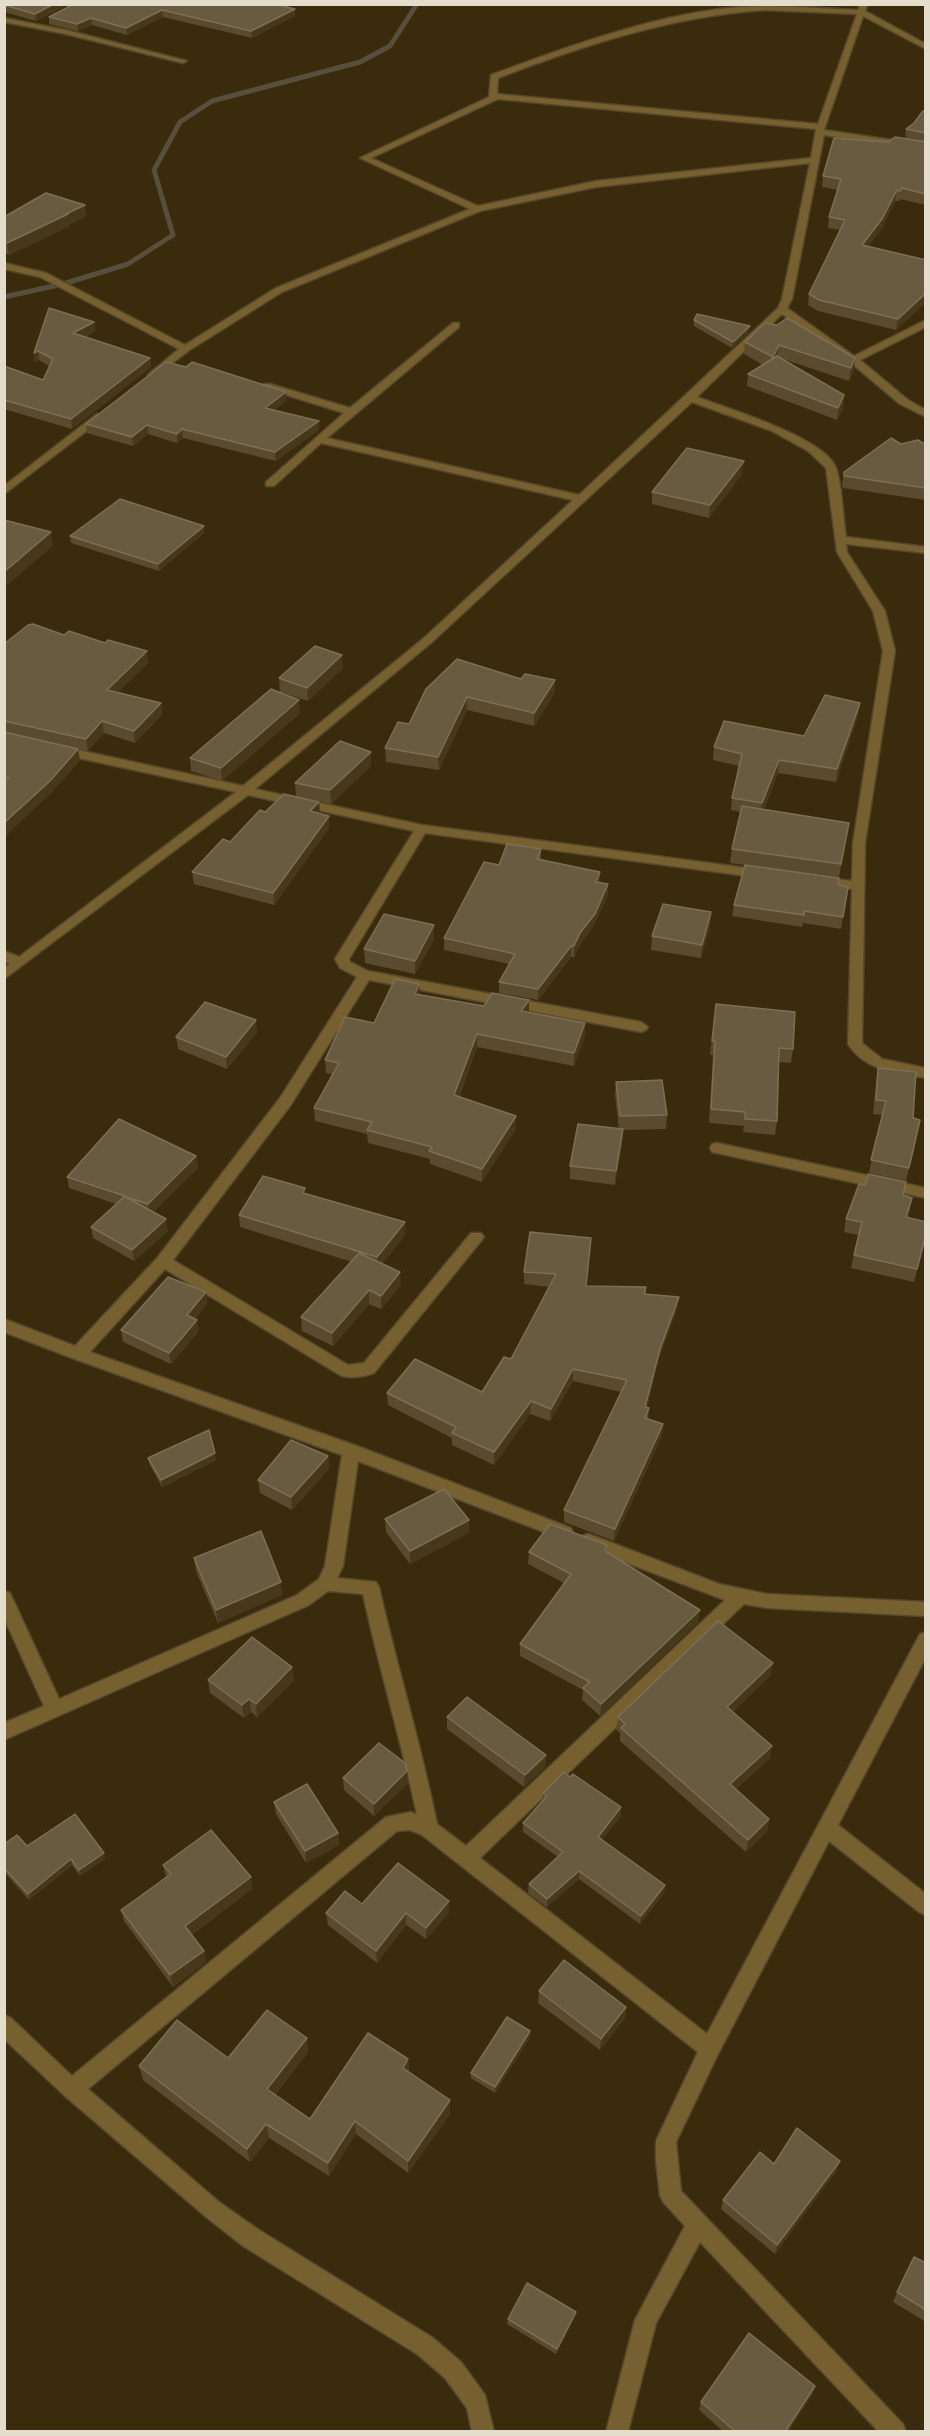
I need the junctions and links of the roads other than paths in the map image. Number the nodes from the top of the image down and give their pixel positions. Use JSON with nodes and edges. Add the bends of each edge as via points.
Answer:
{"nodes":[{"id":1,"x":863,"y":8,"type":"edge"},
{"id":2,"x":54,"y":18,"type":"edge"},
{"id":3,"x":4,"y":20,"type":"edge"},
{"id":4,"x":36,"y":26,"type":"junction"},
{"id":5,"x":926,"y":46,"type":"edge"},
{"id":6,"x":183,"y":61,"type":"dead end"},
{"id":7,"x":493,"y":98,"type":"junction"},
{"id":8,"x":820,"y":129,"type":"junction"},
{"id":9,"x":926,"y":148,"type":"edge"},
{"id":10,"x":814,"y":160,"type":"junction"},
{"id":11,"x":477,"y":208,"type":"junction"},
{"id":12,"x":4,"y":266,"type":"edge"},
{"id":13,"x":782,"y":309,"type":"junction"},
{"id":14,"x":926,"y":324,"type":"edge"},
{"id":15,"x":456,"y":325,"type":"dead end"},
{"id":16,"x":185,"y":349,"type":"junction"},
{"id":17,"x":175,"y":357,"type":"junction"},
{"id":18,"x":186,"y":360,"type":"dead end"},
{"id":19,"x":853,"y":360,"type":"junction"},
{"id":20,"x":148,"y":379,"type":"edge"},
{"id":21,"x":252,"y":381,"type":"edge"},
{"id":22,"x":690,"y":398,"type":"junction"},
{"id":23,"x":112,"y":407,"type":"edge"},
{"id":24,"x":351,"y":412,"type":"junction"},
{"id":25,"x":926,"y":414,"type":"edge"},
{"id":26,"x":319,"y":439,"type":"junction"},
{"id":27,"x":270,"y":484,"type":"dead end"},
{"id":28,"x":4,"y":491,"type":"edge"},
{"id":29,"x":581,"y":499,"type":"junction"},
{"id":30,"x":840,"y":540,"type":"junction"},
{"id":31,"x":926,"y":550,"type":"edge"},
{"id":32,"x":50,"y":748,"type":"edge"},
{"id":33,"x":244,"y":792,"type":"junction"},
{"id":34,"x":422,"y":829,"type":"junction"},
{"id":35,"x":775,"y":876,"type":"edge"},
{"id":36,"x":810,"y":880,"type":"edge"},
{"id":37,"x":858,"y":886,"type":"junction"},
{"id":38,"x":4,"y":955,"type":"edge"},
{"id":39,"x":20,"y":963,"type":"junction"},
{"id":40,"x":4,"y":975,"type":"edge"},
{"id":41,"x":365,"y":975,"type":"junction"},
{"id":42,"x":641,"y":1027,"type":"dead end"},
{"id":43,"x":926,"y":1073,"type":"edge"},
{"id":44,"x":717,"y":1148,"type":"dead end"},
{"id":45,"x":926,"y":1193,"type":"edge"},
{"id":46,"x":476,"y":1237,"type":"dead end"},
{"id":47,"x":164,"y":1261,"type":"junction"},
{"id":48,"x":4,"y":1325,"type":"edge"},
{"id":49,"x":78,"y":1354,"type":"junction"},
{"id":50,"x":351,"y":1451,"type":"junction"},
{"id":51,"x":325,"y":1584,"type":"junction"},
{"id":52,"x":741,"y":1596,"type":"junction"},
{"id":53,"x":4,"y":1598,"type":"edge"},
{"id":54,"x":926,"y":1609,"type":"edge"},
{"id":55,"x":926,"y":1639,"type":"edge"},
{"id":56,"x":55,"y":1710,"type":"junction"},
{"id":57,"x":4,"y":1732,"type":"edge"},
{"id":58,"x":826,"y":1827,"type":"junction"},
{"id":59,"x":429,"y":1829,"type":"junction"},
{"id":60,"x":466,"y":1859,"type":"junction"},
{"id":61,"x":926,"y":1906,"type":"edge"},
{"id":62,"x":4,"y":2025,"type":"edge"},
{"id":63,"x":710,"y":2049,"type":"junction"},
{"id":64,"x":72,"y":2089,"type":"junction"},
{"id":65,"x":698,"y":2223,"type":"junction"},
{"id":66,"x":483,"y":2432,"type":"edge"},
{"id":67,"x":618,"y":2432,"type":"edge"},
{"id":68,"x":896,"y":2432,"type":"edge"}],
"edges":[{"from":1,"to":5,"type":"street"},
{"from":1,"to":7,"type":"street","via":[[765,8],[676,19],[565,50],[494,77]]},
{"from":1,"to":8,"type":"street"},
{"from":2,"to":4,"type":"street"},
{"from":3,"to":4,"type":"street"},
{"from":4,"to":6,"type":"street"},
{"from":7,"to":8,"type":"street","via":[[514,96]]},
{"from":7,"to":11,"type":"street","via":[[364,158]]},
{"from":8,"to":9,"type":"street"},
{"from":8,"to":10,"type":"street"},
{"from":10,"to":11,"type":"street","via":[[596,184]]},
{"from":10,"to":13,"type":"street"},
{"from":11,"to":16,"type":"street","via":[[279,290]]},
{"from":12,"to":16,"type":"street","via":[[43,275]]},
{"from":13,"to":19,"type":"street"},
{"from":13,"to":22,"type":"street"},
{"from":14,"to":19,"type":"street"},
{"from":15,"to":24,"type":"street"},
{"from":16,"to":17,"type":"street"},
{"from":17,"to":18,"type":"street"},
{"from":17,"to":20,"type":"street"},
{"from":19,"to":25,"type":"street","via":[[904,402]]},
{"from":21,"to":24,"type":"street"},
{"from":22,"to":29,"type":"street"},
{"from":22,"to":30,"type":"street","via":[[776,429],[812,448],[831,467]]},
{"from":23,"to":28,"type":"street"},
{"from":24,"to":26,"type":"street"},
{"from":26,"to":27,"type":"street"},
{"from":26,"to":29,"type":"street"},
{"from":29,"to":33,"type":"street","via":[[428,640]]},
{"from":30,"to":31,"type":"street"},
{"from":30,"to":37,"type":"street","via":[[842,552],[879,611],[889,651],[859,843]]},
{"from":32,"to":33,"type":"street"},
{"from":33,"to":34,"type":"street"},
{"from":33,"to":39,"type":"street"},
{"from":34,"to":35,"type":"street"},
{"from":34,"to":41,"type":"street","via":[[342,959],[353,971]]},
{"from":36,"to":37,"type":"street"},
{"from":37,"to":43,"type":"street","via":[[855,1044],[863,1056],[880,1065]]},
{"from":38,"to":39,"type":"street"},
{"from":39,"to":40,"type":"street"},
{"from":41,"to":42,"type":"street"},
{"from":41,"to":47,"type":"street","via":[[285,1102]]},
{"from":44,"to":45,"type":"street"},
{"from":46,"to":47,"type":"street","via":[[368,1369],[359,1371],[346,1371]]},
{"from":47,"to":49,"type":"street"},
{"from":48,"to":49,"type":"street"},
{"from":49,"to":50,"type":"street"},
{"from":50,"to":51,"type":"street","via":[[334,1566]]},
{"from":50,"to":52,"type":"street","via":[[718,1591]]},
{"from":51,"to":56,"type":"street","via":[[303,1600]]},
{"from":51,"to":59,"type":"street","via":[[370,1587]]},
{"from":52,"to":54,"type":"street","via":[[767,1601]]},
{"from":52,"to":60,"type":"street"},
{"from":53,"to":56,"type":"street"},
{"from":55,"to":58,"type":"street"},
{"from":56,"to":57,"type":"street"},
{"from":58,"to":61,"type":"street"},
{"from":58,"to":63,"type":"street"},
{"from":59,"to":60,"type":"street"},
{"from":59,"to":64,"type":"street","via":[[411,1821],[393,1823]]},
{"from":60,"to":63,"type":"street"},
{"from":62,"to":64,"type":"street"},
{"from":63,"to":65,"type":"street","via":[[666,2140],[671,2196]]},
{"from":64,"to":66,"type":"street","via":[[243,2232],[425,2346],[453,2370],[477,2403]]},
{"from":65,"to":67,"type":"street","via":[[645,2320]]},
{"from":65,"to":68,"type":"street"}]}
